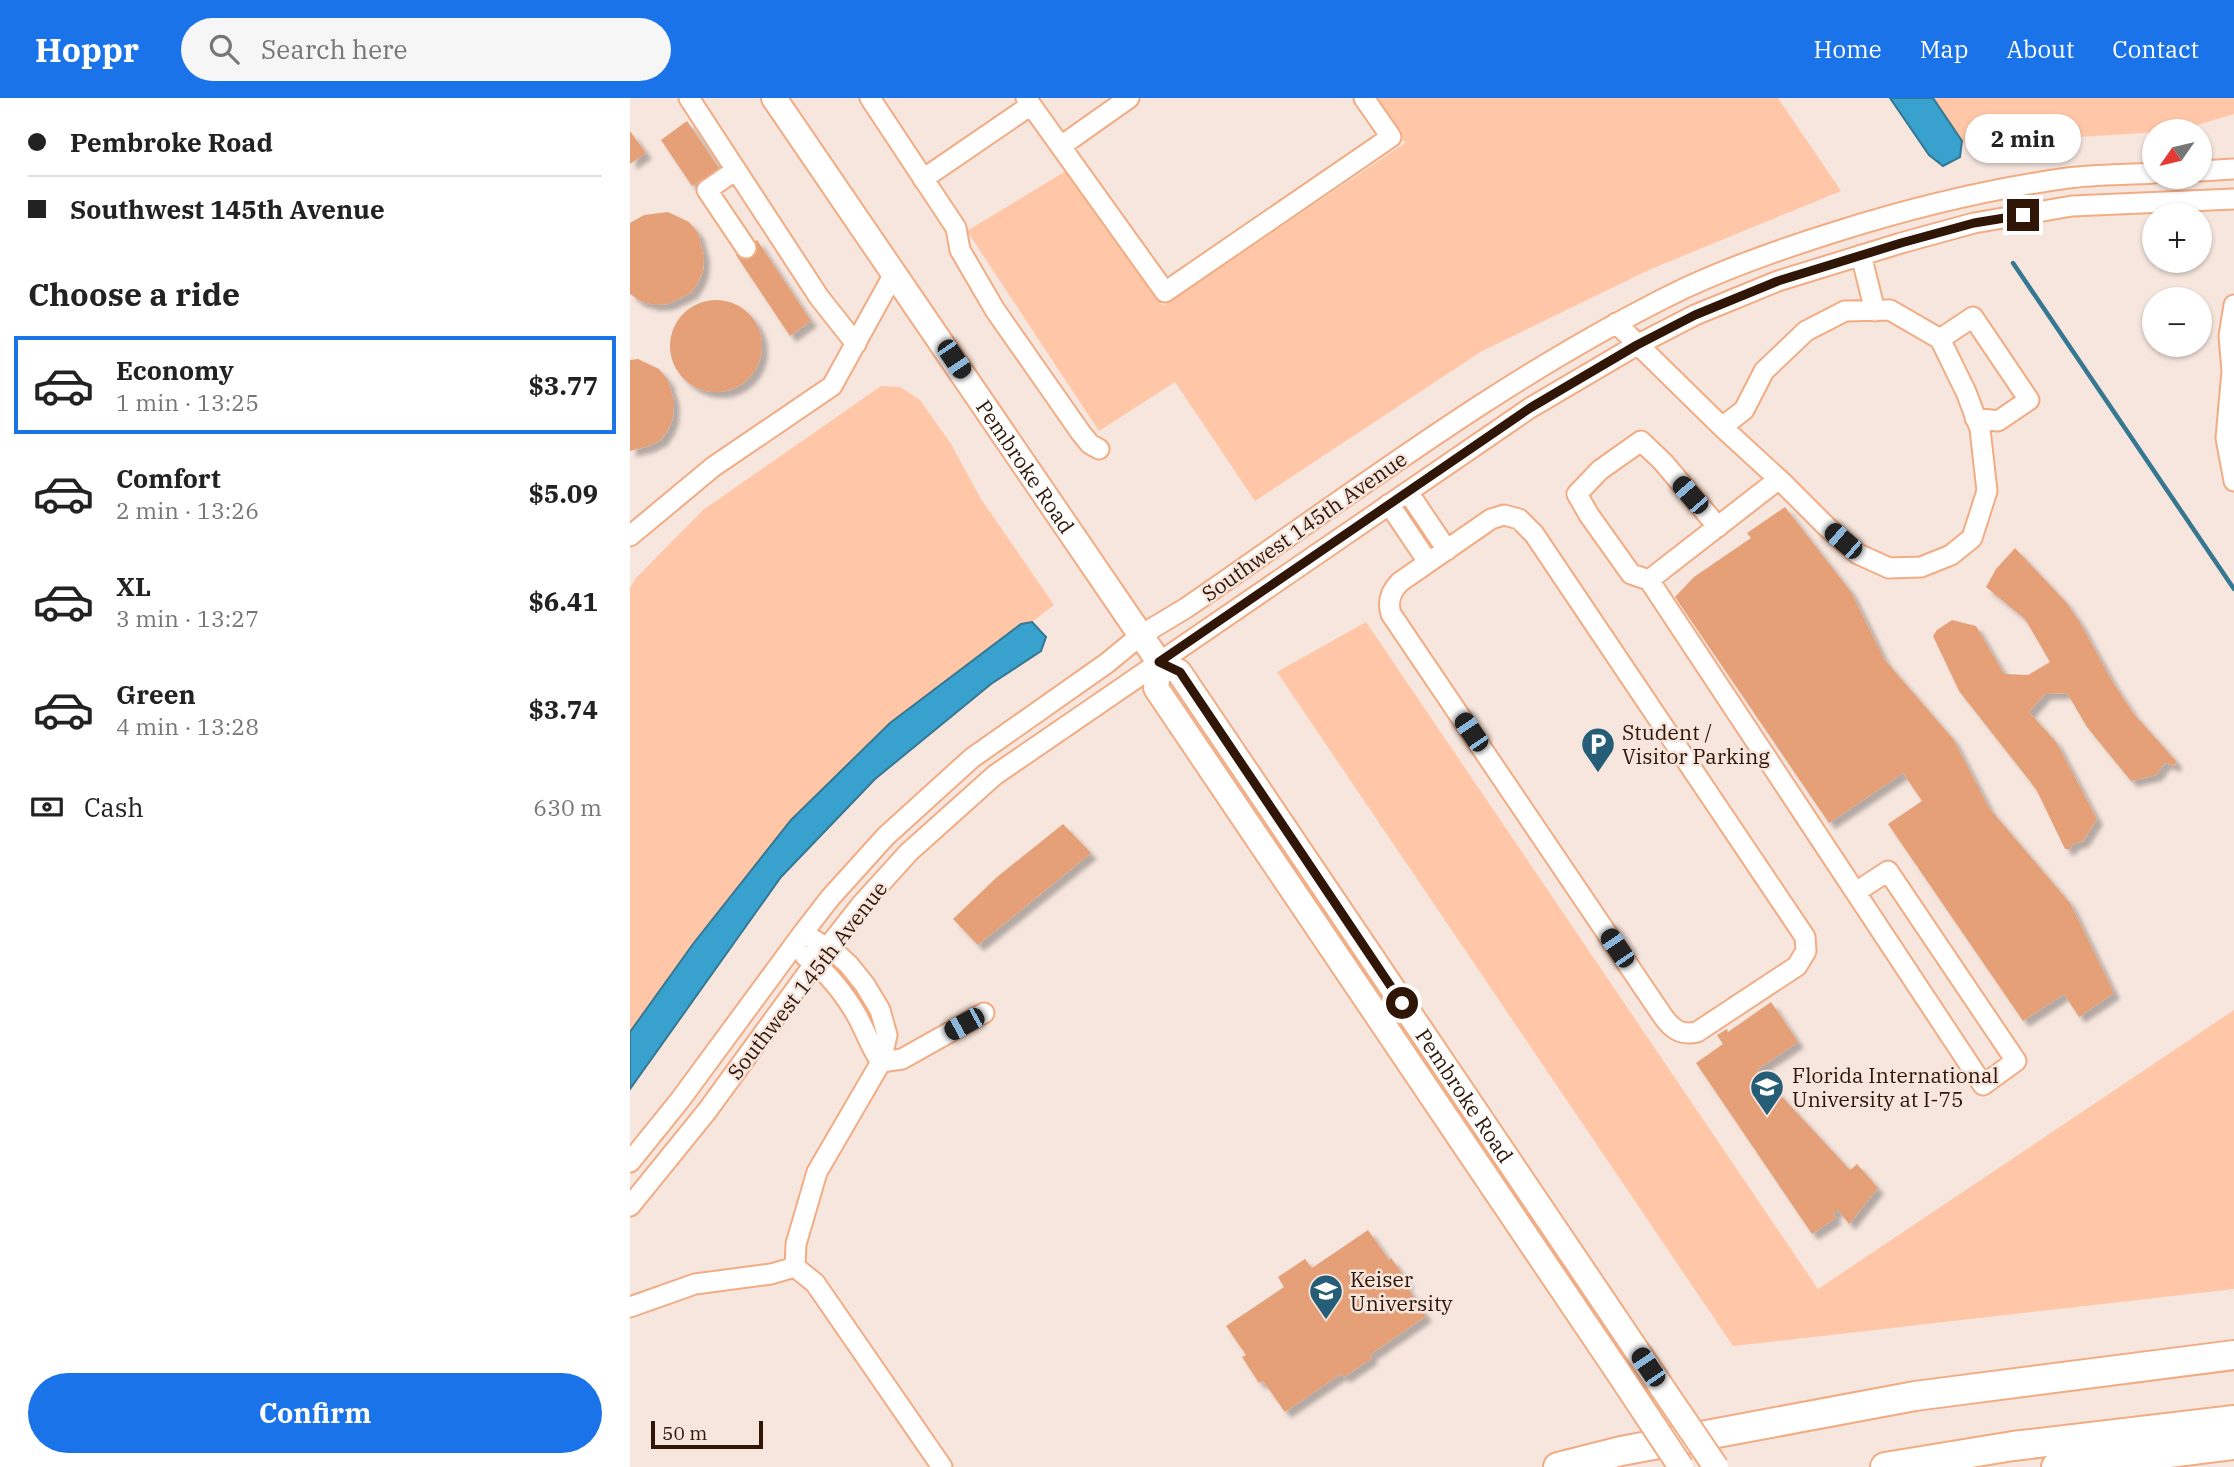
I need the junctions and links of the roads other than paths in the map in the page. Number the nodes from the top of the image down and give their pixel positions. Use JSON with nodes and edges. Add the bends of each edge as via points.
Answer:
{"nodes":[{"id":1,"x":689,"y":98,"type":"edge"},
{"id":2,"x":774,"y":98,"type":"edge"},
{"id":3,"x":870,"y":98,"type":"edge"},
{"id":4,"x":1129,"y":98,"type":"edge"},
{"id":5,"x":1364,"y":98,"type":"edge"},
{"id":6,"x":1029,"y":101,"type":"edge"},
{"id":7,"x":1061,"y":146,"type":"junction"},
{"id":8,"x":2234,"y":169,"type":"edge"},
{"id":9,"x":736,"y":170,"type":"junction"},
{"id":10,"x":2212,"y":170,"type":"edge"},
{"id":11,"x":2142,"y":174,"type":"edge"},
{"id":12,"x":923,"y":180,"type":"junction"},
{"id":13,"x":2234,"y":199,"type":"edge"},
{"id":14,"x":746,"y":248,"type":"dead end"},
{"id":15,"x":1861,"y":255,"type":"junction"},
{"id":16,"x":895,"y":272,"type":"junction"},
{"id":17,"x":2234,"y":305,"type":"edge"},
{"id":18,"x":1875,"y":311,"type":"junction"},
{"id":19,"x":1616,"y":323,"type":"junction"},
{"id":20,"x":1940,"y":339,"type":"junction"},
{"id":21,"x":856,"y":344,"type":"junction"},
{"id":22,"x":1637,"y":345,"type":"junction"},
{"id":23,"x":2233,"y":370,"type":"edge"},
{"id":24,"x":1975,"y":418,"type":"junction"},
{"id":25,"x":1722,"y":427,"type":"junction"},
{"id":26,"x":1099,"y":449,"type":"dead end"},
{"id":27,"x":2232,"y":460,"type":"edge"},
{"id":28,"x":1779,"y":479,"type":"junction"},
{"id":29,"x":2234,"y":481,"type":"edge"},
{"id":30,"x":1408,"y":492,"type":"junction"},
{"id":31,"x":1389,"y":504,"type":"junction"},
{"id":32,"x":1718,"y":527,"type":"junction"},
{"id":33,"x":634,"y":528,"type":"edge"},
{"id":34,"x":1447,"y":550,"type":"junction"},
{"id":35,"x":1428,"y":562,"type":"junction"},
{"id":36,"x":1649,"y":580,"type":"junction"},
{"id":37,"x":1141,"y":635,"type":"junction"},
{"id":38,"x":1159,"y":662,"type":"junction"},
{"id":39,"x":1856,"y":892,"type":"junction"},
{"id":40,"x":798,"y":940,"type":"junction"},
{"id":41,"x":820,"y":956,"type":"junction"},
{"id":42,"x":984,"y":1013,"type":"dead end"},
{"id":43,"x":881,"y":1062,"type":"junction"},
{"id":44,"x":630,"y":1162,"type":"edge"},
{"id":45,"x":630,"y":1206,"type":"edge"},
{"id":46,"x":795,"y":1267,"type":"junction"},
{"id":47,"x":630,"y":1307,"type":"edge"},
{"id":48,"x":2234,"y":1354,"type":"edge"},
{"id":49,"x":2234,"y":1419,"type":"edge"},
{"id":50,"x":2234,"y":1446,"type":"edge"},
{"id":51,"x":942,"y":1467,"type":"edge"},
{"id":52,"x":1558,"y":1467,"type":"edge"},
{"id":53,"x":1682,"y":1467,"type":"edge"},
{"id":54,"x":1716,"y":1467,"type":"edge"},
{"id":55,"x":1885,"y":1467,"type":"edge"},
{"id":56,"x":2056,"y":1467,"type":"edge"}],
"edges":[{"from":1,"to":9,"type":"street"},
{"from":2,"to":16,"type":"main road","name":"Pembroke Road"},
{"from":3,"to":12,"type":"street"},
{"from":4,"to":7,"type":"street"},
{"from":5,"to":7,"type":"street","via":[[1391,137],[1165,292]]},
{"from":6,"to":7,"type":"street"},
{"from":6,"to":12,"type":"street"},
{"from":8,"to":10,"type":"street"},
{"from":9,"to":14,"type":"street","via":[[707,190]]},
{"from":9,"to":21,"type":"street","via":[[819,297]]},
{"from":11,"to":19,"type":"street","name":"Southwest 145th Avenue","via":[[2070,178],[1969,195],[1889,215],[1774,251]]},
{"from":12,"to":26,"type":"street","via":[[956,228],[960,250],[995,310],[1081,433]]},
{"from":13,"to":15,"type":"street","name":"Southwest 145th Avenue","via":[[2072,206],[1974,223]]},
{"from":15,"to":18,"type":"street"},
{"from":15,"to":22,"type":"street","name":"Southwest 145th Avenue","via":[[1778,281]]},
{"from":16,"to":21,"type":"street"},
{"from":16,"to":37,"type":"main road","name":"Pembroke Road"},
{"from":17,"to":23,"type":"street","via":[[2229,336]]},
{"from":18,"to":20,"type":"street","via":[[1890,310]]},
{"from":18,"to":25,"type":"street","via":[[1845,311],[1806,331],[1764,371],[1744,410]]},
{"from":19,"to":22,"type":"street"},
{"from":19,"to":37,"type":"street","name":"Southwest 145th Avenue","via":[[1502,390]]},
{"from":20,"to":24,"type":"street"},
{"from":20,"to":24,"type":"street","via":[[1973,317],[2029,400],[1998,421]]},
{"from":21,"to":33,"type":"street","via":[[832,386],[713,467]]},
{"from":22,"to":25,"type":"street"},
{"from":22,"to":30,"type":"street","name":"Southwest 145th Avenue","via":[[1530,408]]},
{"from":23,"to":27,"type":"street","via":[[2226,438]]},
{"from":24,"to":28,"type":"street","via":[[1987,491],[1972,538],[1951,555],[1922,567],[1889,568],[1858,554]]},
{"from":25,"to":28,"type":"street"},
{"from":27,"to":29,"type":"street"},
{"from":28,"to":32,"type":"street"},
{"from":30,"to":31,"type":"street","name":"Southwest 145th Avenue"},
{"from":30,"to":34,"type":"street"},
{"from":31,"to":35,"type":"street"},
{"from":31,"to":38,"type":"street","name":"Southwest 145th Avenue"},
{"from":32,"to":36,"type":"street"},
{"from":32,"to":36,"type":"street","via":[[1641,441],[1600,470],[1577,494],[1631,574]]},
{"from":34,"to":35,"type":"street"},
{"from":34,"to":35,"type":"street","via":[[1498,516],[1512,516],[1526,524],[1802,931],[1806,944],[1797,966],[1704,1029],[1686,1034],[1668,1024],[1391,614],[1393,588]]},
{"from":36,"to":39,"type":"street"},
{"from":37,"to":38,"type":"main road","name":"Pembroke Road"},
{"from":37,"to":40,"type":"street","name":"Southwest 145th Avenue","via":[[972,758],[886,836]]},
{"from":38,"to":41,"type":"street","name":"Southwest 145th Avenue","via":[[995,775],[909,852]]},
{"from":38,"to":53,"type":"main road","name":"Pembroke Road","bridge":true,"via":[[1156,688]]},
{"from":38,"to":54,"type":"main road","name":"Pembroke Road","bridge":true,"via":[[1180,672]]},
{"from":39,"to":39,"type":"street","via":[[1983,1085],[2016,1061],[1888,871]]},
{"from":40,"to":41,"type":"street"},
{"from":40,"to":44,"type":"street","name":"Southwest 145th Avenue"},
{"from":41,"to":43,"type":"street","via":[[838,954],[880,1010],[887,1035]]},
{"from":41,"to":45,"type":"street","name":"Southwest 145th Avenue","via":[[707,1111]]},
{"from":42,"to":43,"type":"street","via":[[902,1059]]},
{"from":43,"to":46,"type":"street","via":[[817,1172],[796,1244]]},
{"from":46,"to":47,"type":"street","via":[[695,1284]]},
{"from":46,"to":51,"type":"street","via":[[815,1283]]},
{"from":48,"to":52,"type":"highway","via":[[1915,1396]]},
{"from":49,"to":55,"type":"highway"},
{"from":50,"to":56,"type":"highway"}]}
